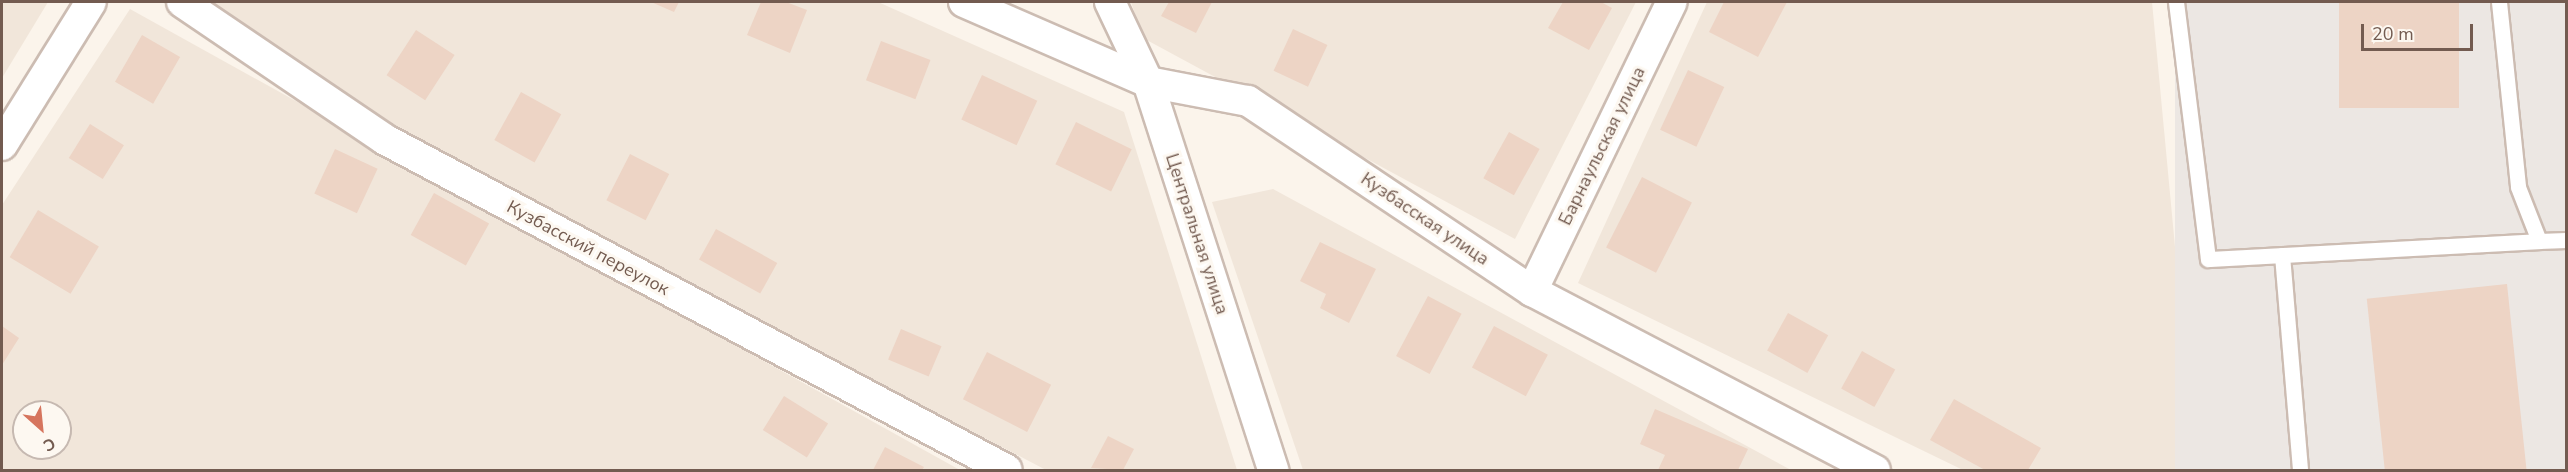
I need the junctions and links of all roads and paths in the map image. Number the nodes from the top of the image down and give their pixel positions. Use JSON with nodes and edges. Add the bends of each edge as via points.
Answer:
{"nodes":[{"id":1,"x":91,"y":2,"type":"edge"},
{"id":2,"x":183,"y":2,"type":"edge"},
{"id":3,"x":964,"y":2,"type":"edge"},
{"id":4,"x":1110,"y":2,"type":"edge"},
{"id":5,"x":1672,"y":2,"type":"edge"},
{"id":6,"x":2176,"y":2,"type":"edge"},
{"id":7,"x":2499,"y":2,"type":"edge"},
{"id":8,"x":1148,"y":82,"type":"junction"},
{"id":9,"x":2,"y":145,"type":"edge"},
{"id":10,"x":2566,"y":240,"type":"edge"},
{"id":11,"x":2539,"y":241,"type":"junction"},
{"id":12,"x":2282,"y":255,"type":"junction"},
{"id":13,"x":1532,"y":291,"type":"junction"},
{"id":14,"x":1007,"y":471,"type":"edge"},
{"id":15,"x":1273,"y":471,"type":"edge"},
{"id":16,"x":1875,"y":471,"type":"edge"},
{"id":17,"x":2300,"y":471,"type":"edge"}],
"edges":[{"from":1,"to":9,"type":"street"},
{"from":2,"to":14,"type":"street","name":"Кузбасский переулок","via":[[384,139]]},
{"from":3,"to":8,"type":"street","name":"Кузбасская улица"},
{"from":4,"to":8,"type":"street","name":"Центральная улица"},
{"from":5,"to":13,"type":"street","name":"Барнаульская улица"},
{"from":6,"to":12,"type":"lane","via":[[2208,259]]},
{"from":7,"to":11,"type":"lane","via":[[2518,187]]},
{"from":8,"to":13,"type":"street","name":"Кузбасская улица","via":[[1248,101]]},
{"from":8,"to":15,"type":"street","name":"Центральная улица"},
{"from":10,"to":11,"type":"lane"},
{"from":11,"to":12,"type":"lane"},
{"from":12,"to":17,"type":"lane"},
{"from":13,"to":16,"type":"street","name":"Кузбасская улица"}]}
